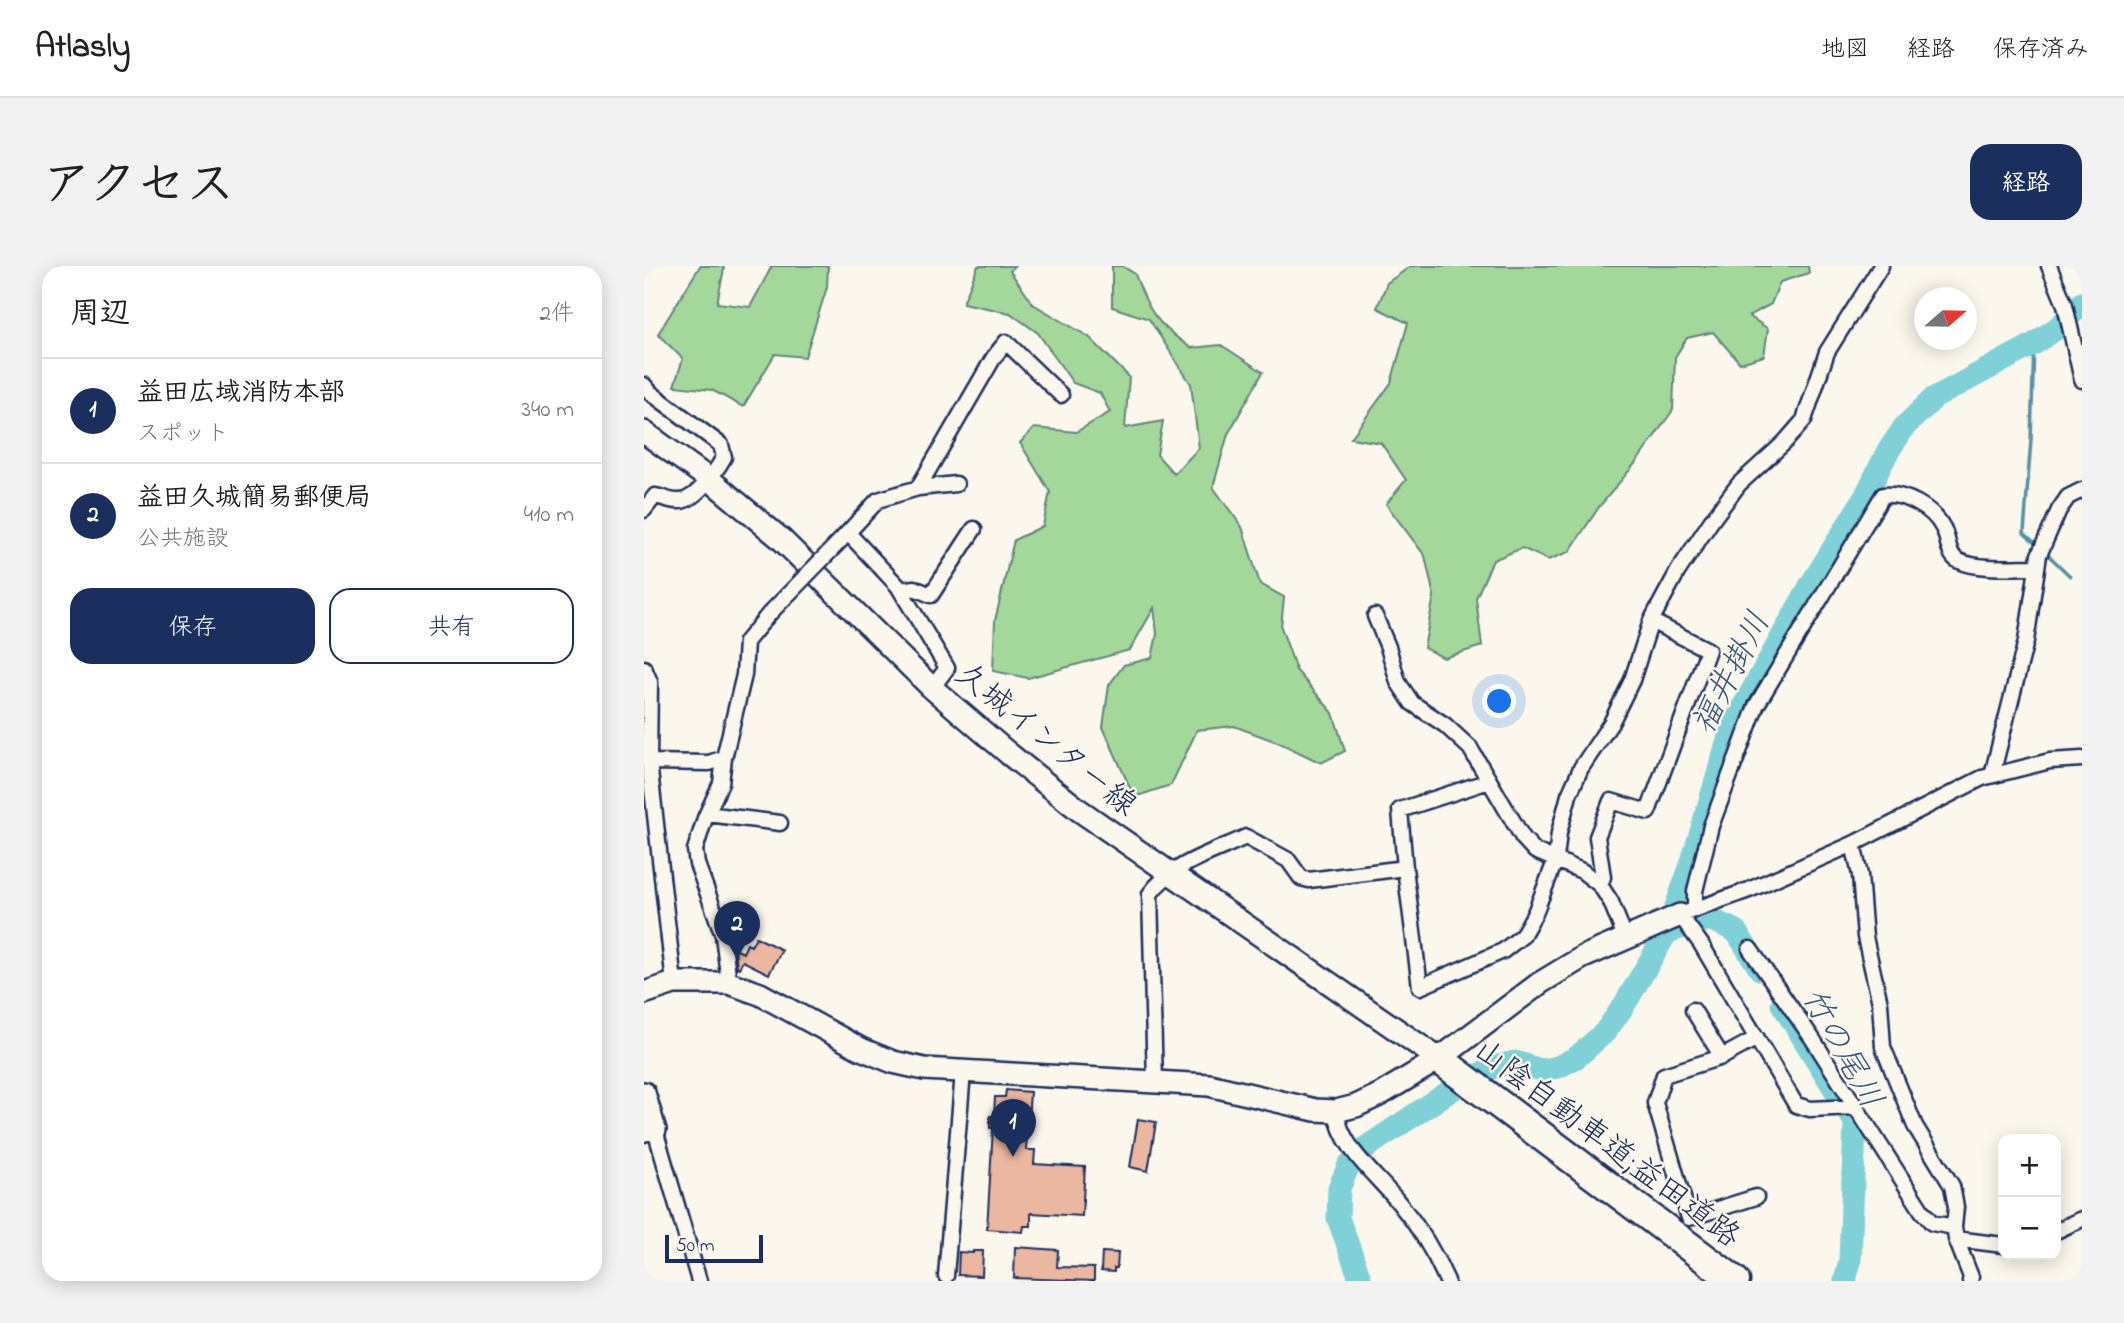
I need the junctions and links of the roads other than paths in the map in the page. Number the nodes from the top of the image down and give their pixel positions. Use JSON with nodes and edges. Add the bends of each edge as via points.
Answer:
{"nodes":[{"id":1,"x":1881,"y":266,"type":"edge"},
{"id":2,"x":2049,"y":266,"type":"edge"},
{"id":3,"x":2082,"y":380,"type":"edge"},
{"id":4,"x":644,"y":386,"type":"edge"},
{"id":5,"x":1061,"y":395,"type":"dead end"},
{"id":6,"x":644,"y":432,"type":"edge"},
{"id":7,"x":709,"y":479,"type":"junction"},
{"id":8,"x":956,"y":484,"type":"dead end"},
{"id":9,"x":918,"y":488,"type":"junction"},
{"id":10,"x":2082,"y":490,"type":"edge"},
{"id":11,"x":644,"y":510,"type":"edge"},
{"id":12,"x":974,"y":529,"type":"dead end"},
{"id":13,"x":844,"y":537,"type":"junction"},
{"id":14,"x":2036,"y":568,"type":"junction"},
{"id":15,"x":901,"y":590,"type":"junction"},
{"id":16,"x":1374,"y":616,"type":"dead end"},
{"id":17,"x":1651,"y":621,"type":"junction"},
{"id":18,"x":644,"y":668,"type":"edge"},
{"id":19,"x":932,"y":688,"type":"junction"},
{"id":20,"x":724,"y":758,"type":"junction"},
{"id":21,"x":2082,"y":759,"type":"edge"},
{"id":22,"x":649,"y":762,"type":"junction"},
{"id":23,"x":1992,"y":775,"type":"junction"},
{"id":24,"x":1489,"y":781,"type":"junction"},
{"id":25,"x":707,"y":814,"type":"junction"},
{"id":26,"x":780,"y":823,"type":"dead end"},
{"id":27,"x":1853,"y":844,"type":"junction"},
{"id":28,"x":1556,"y":859,"type":"junction"},
{"id":29,"x":1405,"y":868,"type":"junction"},
{"id":30,"x":1172,"y":874,"type":"junction"},
{"id":31,"x":1601,"y":885,"type":"junction"},
{"id":32,"x":1688,"y":912,"type":"junction"},
{"id":33,"x":1625,"y":937,"type":"junction"},
{"id":34,"x":1750,"y":949,"type":"dead end"},
{"id":35,"x":674,"y":983,"type":"junction"},
{"id":36,"x":729,"y":983,"type":"junction"},
{"id":37,"x":644,"y":993,"type":"edge"},
{"id":38,"x":1693,"y":1010,"type":"dead end"},
{"id":39,"x":1757,"y":1038,"type":"junction"},
{"id":40,"x":1722,"y":1057,"type":"junction"},
{"id":41,"x":1439,"y":1059,"type":"junction"},
{"id":42,"x":962,"y":1072,"type":"junction"},
{"id":43,"x":1155,"y":1083,"type":"junction"},
{"id":44,"x":644,"y":1093,"type":"edge"},
{"id":45,"x":1856,"y":1107,"type":"junction"},
{"id":46,"x":1336,"y":1111,"type":"junction"},
{"id":47,"x":650,"y":1132,"type":"edge"},
{"id":48,"x":1756,"y":1197,"type":"dead end"},
{"id":49,"x":2082,"y":1219,"type":"edge"},
{"id":50,"x":2061,"y":1229,"type":"edge"},
{"id":51,"x":1955,"y":1233,"type":"junction"},
{"id":52,"x":1998,"y":1244,"type":"edge"},
{"id":53,"x":946,"y":1276,"type":"dead end"},
{"id":54,"x":699,"y":1281,"type":"edge"},
{"id":55,"x":1447,"y":1281,"type":"edge"},
{"id":56,"x":1735,"y":1281,"type":"edge"},
{"id":57,"x":1970,"y":1281,"type":"edge"}],
"edges":[{"from":1,"to":17,"type":"street","via":[[1827,352],[1804,420],[1739,484],[1678,571]]},
{"from":2,"to":3,"type":"street","via":[[2073,332]]},
{"from":4,"to":7,"type":"street","via":[[721,445],[724,457]]},
{"from":5,"to":9,"type":"street","via":[[1006,342]]},
{"from":6,"to":7,"type":"street","name":"久城インター線"},
{"from":7,"to":11,"type":"street","via":[[685,500],[655,496]]},
{"from":7,"to":19,"type":"street","name":"久城インター線","via":[[781,539]]},
{"from":8,"to":9,"type":"street"},
{"from":9,"to":13,"type":"street","via":[[878,500]]},
{"from":10,"to":14,"type":"street","via":[[2068,497],[2059,510]]},
{"from":12,"to":15,"type":"street","via":[[930,595],[914,588]]},
{"from":13,"to":15,"type":"street"},
{"from":13,"to":20,"type":"street","bridge":true,"via":[[746,642],[744,675]]},
{"from":14,"to":23,"type":"street","via":[[2026,640]]},
{"from":14,"to":32,"type":"street","via":[[1970,565],[1956,560],[1944,528],[1933,515],[1910,500],[1883,495],[1756,706],[1711,826]]},
{"from":15,"to":19,"type":"street","via":[[947,668]]},
{"from":16,"to":24,"type":"street","via":[[1398,682],[1412,704],[1446,725],[1470,748]]},
{"from":17,"to":28,"type":"street","via":[[1632,680],[1569,795]]},
{"from":17,"to":31,"type":"street","via":[[1708,650],[1648,812],[1611,802],[1597,837]]},
{"from":18,"to":22,"type":"street","via":[[650,681]]},
{"from":19,"to":30,"type":"street","name":"久城インター線","via":[[1079,810]]},
{"from":20,"to":22,"type":"street"},
{"from":20,"to":25,"type":"street","via":[[721,783]]},
{"from":21,"to":23,"type":"street","via":[[2050,761]]},
{"from":22,"to":35,"type":"street"},
{"from":23,"to":27,"type":"street"},
{"from":24,"to":28,"type":"street","via":[[1523,838],[1535,851]]},
{"from":24,"to":29,"type":"street","via":[[1400,810]]},
{"from":25,"to":26,"type":"street"},
{"from":25,"to":36,"type":"street","via":[[695,850],[723,935]]},
{"from":27,"to":32,"type":"street"},
{"from":27,"to":51,"type":"street","via":[[1883,1047],[1915,1126],[1952,1186]]},
{"from":28,"to":29,"type":"street","via":[[1522,936],[1503,951],[1420,987]]},
{"from":28,"to":31,"type":"street"},
{"from":29,"to":30,"type":"street","via":[[1309,880],[1301,878],[1288,860],[1247,837]]},
{"from":30,"to":41,"type":"street","name":"久城インター線"},
{"from":30,"to":43,"type":"street","via":[[1150,894]]},
{"from":31,"to":33,"type":"street"},
{"from":32,"to":33,"type":"street"},
{"from":32,"to":39,"type":"street","via":[[1701,944]]},
{"from":33,"to":41,"type":"street","via":[[1539,983]]},
{"from":34,"to":45,"type":"street"},
{"from":35,"to":36,"type":"street"},
{"from":35,"to":37,"type":"street"},
{"from":36,"to":42,"type":"street","via":[[760,994],[893,1062]]},
{"from":38,"to":40,"type":"street"},
{"from":39,"to":40,"type":"street"},
{"from":39,"to":45,"type":"street","via":[[1796,1105],[1810,1109]]},
{"from":40,"to":48,"type":"street","via":[[1664,1074],[1655,1103],[1689,1218]]},
{"from":41,"to":46,"type":"street","via":[[1381,1094]]},
{"from":41,"to":56,"type":"highway","name":"山陰自動車道;益田道路"},
{"from":42,"to":43,"type":"street"},
{"from":42,"to":53,"type":"street"},
{"from":43,"to":46,"type":"street","via":[[1209,1085]]},
{"from":44,"to":47,"type":"street"},
{"from":45,"to":51,"type":"street","via":[[1922,1211],[1932,1223]]},
{"from":46,"to":55,"type":"street","via":[[1338,1126],[1351,1150],[1407,1213]]},
{"from":47,"to":54,"type":"street"},
{"from":49,"to":50,"type":"street"},
{"from":51,"to":52,"type":"street"},
{"from":51,"to":57,"type":"street"}]}
